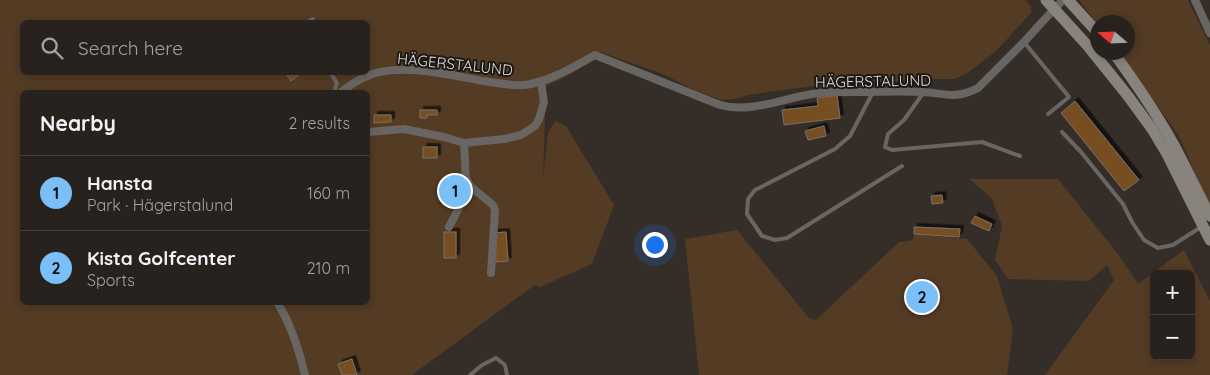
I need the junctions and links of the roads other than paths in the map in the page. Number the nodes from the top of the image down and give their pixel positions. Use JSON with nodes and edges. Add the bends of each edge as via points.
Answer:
{"nodes":[{"id":1,"x":1046,"y":0,"type":"edge"},
{"id":2,"x":1064,"y":0,"type":"edge"},
{"id":3,"x":1068,"y":0,"type":"edge"},
{"id":4,"x":1194,"y":0,"type":"edge"},
{"id":5,"x":1054,"y":9,"type":"junction"},
{"id":6,"x":1090,"y":24,"type":"edge"},
{"id":7,"x":1210,"y":33,"type":"edge"},
{"id":8,"x":1024,"y":42,"type":"junction"},
{"id":9,"x":1119,"y":60,"type":"edge"},
{"id":10,"x":332,"y":75,"type":"edge"},
{"id":11,"x":368,"y":75,"type":"edge"},
{"id":12,"x":370,"y":75,"type":"edge"},
{"id":13,"x":541,"y":82,"type":"junction"},
{"id":14,"x":335,"y":90,"type":"edge"},
{"id":15,"x":344,"y":90,"type":"edge"},
{"id":16,"x":873,"y":92,"type":"junction"},
{"id":17,"x":924,"y":92,"type":"junction"},
{"id":18,"x":1048,"y":114,"type":"dead end"},
{"id":19,"x":370,"y":132,"type":"edge"},
{"id":20,"x":1062,"y":132,"type":"dead end"},
{"id":21,"x":464,"y":143,"type":"junction"},
{"id":22,"x":1020,"y":156,"type":"dead end"},
{"id":23,"x":902,"y":166,"type":"dead end"},
{"id":24,"x":466,"y":178,"type":"junction"},
{"id":25,"x":1207,"y":221,"type":"edge"},
{"id":26,"x":449,"y":227,"type":"dead end"},
{"id":27,"x":1210,"y":240,"type":"edge"},
{"id":28,"x":491,"y":273,"type":"dead end"},
{"id":29,"x":278,"y":305,"type":"edge"},
{"id":30,"x":305,"y":375,"type":"edge"},
{"id":31,"x":470,"y":375,"type":"edge"},
{"id":32,"x":507,"y":375,"type":"edge"}],
"edges":[{"from":1,"to":5,"type":"main road"},
{"from":2,"to":5,"type":"street","name":"HÄGERSTALUND"},
{"from":3,"to":6,"type":"main road"},
{"from":4,"to":7,"type":"street"},
{"from":5,"to":8,"type":"street","name":"HÄGERSTALUND"},
{"from":5,"to":25,"type":"main road","via":[[1087,45],[1152,129]]},
{"from":8,"to":17,"type":"street","name":"HÄGERSTALUND","via":[[978,88],[959,95]]},
{"from":8,"to":18,"type":"lane","via":[[1069,97]]},
{"from":9,"to":25,"type":"main road","via":[[1174,146]]},
{"from":10,"to":14,"type":"lane","via":[[337,83]]},
{"from":11,"to":15,"type":"street","name":"HÄGERSTALUND"},
{"from":12,"to":13,"type":"street","name":"HÄGERSTALUND","via":[[391,70],[422,71],[507,84]]},
{"from":13,"to":16,"type":"street","name":"HÄGERSTALUND","via":[[595,55],[728,108],[819,93]]},
{"from":13,"to":21,"type":"street","via":[[542,110],[528,132],[504,139]]},
{"from":16,"to":17,"type":"street","name":"HÄGERSTALUND"},
{"from":16,"to":23,"type":"lane","via":[[850,136],[835,149],[755,190],[748,199],[747,214],[762,236],[775,240],[787,238]]},
{"from":17,"to":22,"type":"lane","via":[[904,120],[888,134],[885,147],[892,150],[982,142]]},
{"from":19,"to":21,"type":"street","via":[[404,129]]},
{"from":20,"to":25,"type":"lane","via":[[1123,204],[1144,240],[1158,248],[1172,245]]},
{"from":21,"to":24,"type":"street"},
{"from":24,"to":26,"type":"street","via":[[461,202]]},
{"from":24,"to":28,"type":"street","via":[[495,210]]},
{"from":25,"to":27,"type":"main road"},
{"from":29,"to":30,"type":"street"},
{"from":31,"to":32,"type":"lane","via":[[482,364],[496,358],[505,365]]}]}
